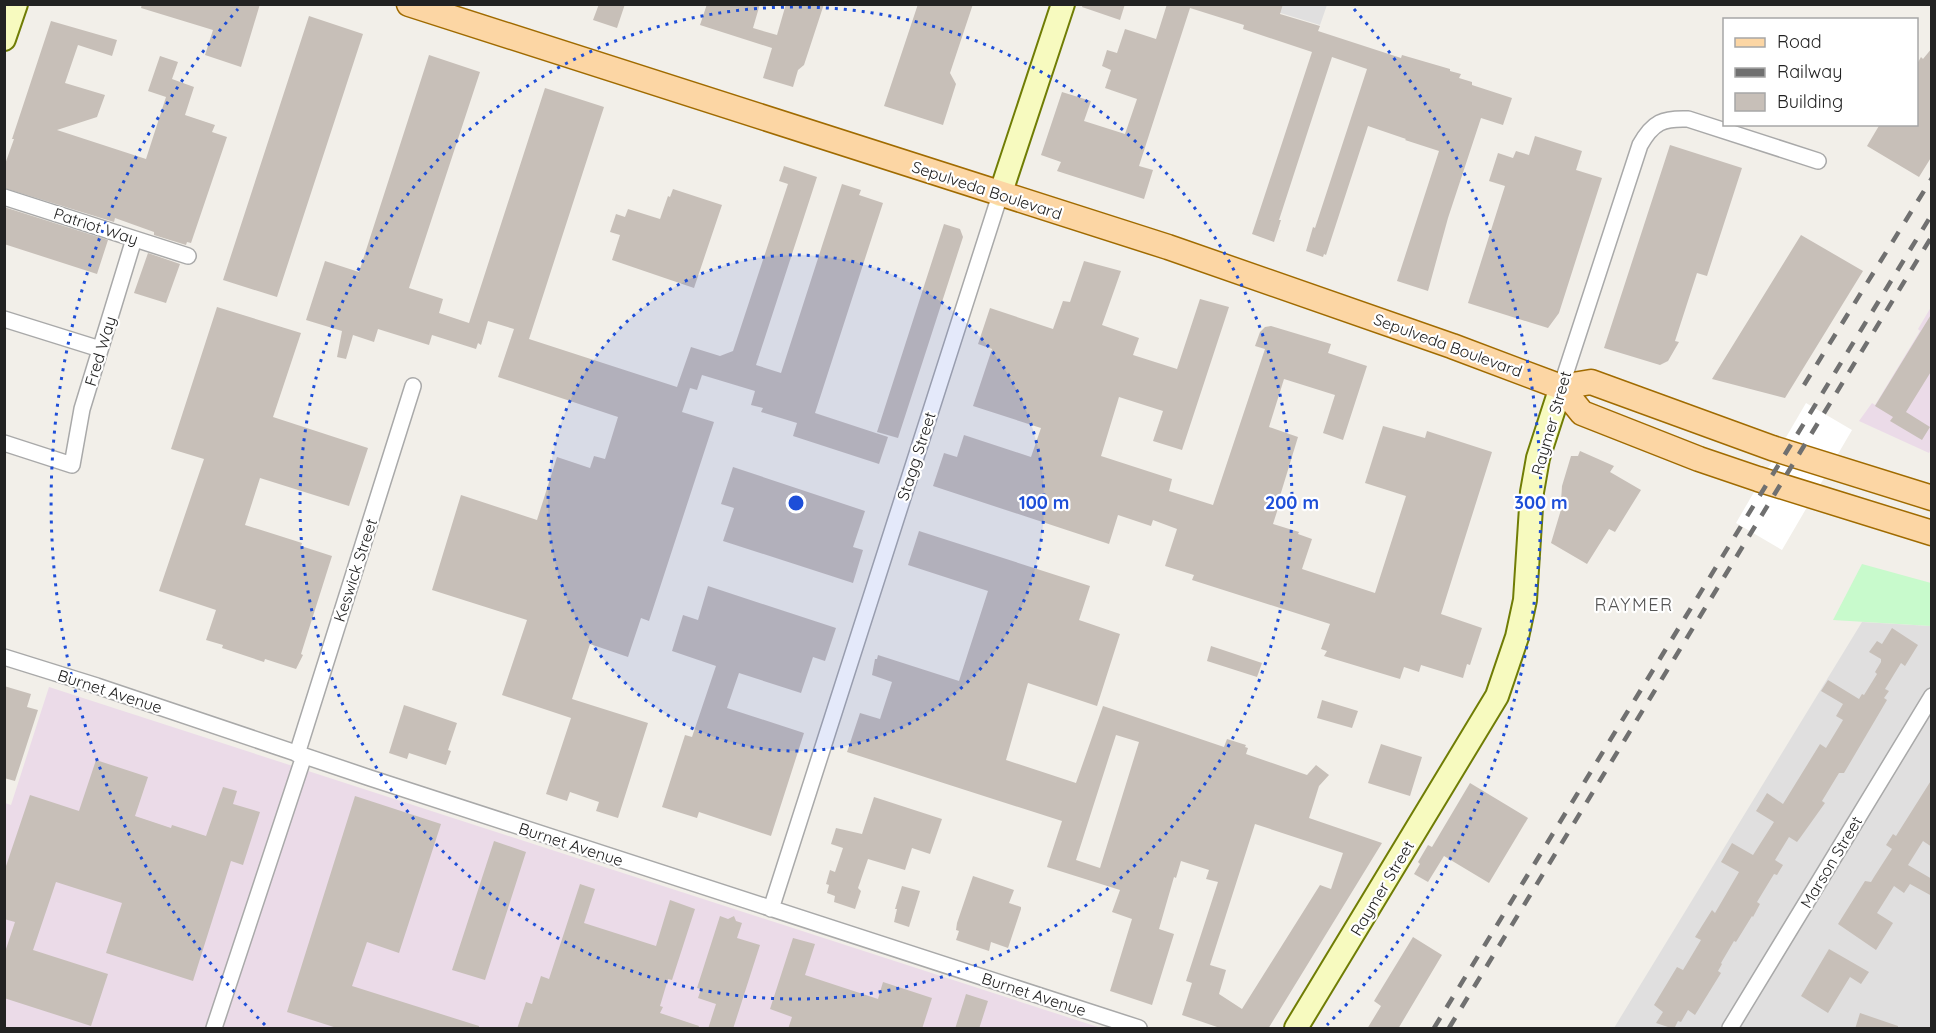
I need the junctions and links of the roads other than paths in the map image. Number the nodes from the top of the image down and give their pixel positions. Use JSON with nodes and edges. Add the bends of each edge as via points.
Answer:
{"nodes":[{"id":1,"x":16,"y":4,"type":"edge"},
{"id":2,"x":409,"y":4,"type":"edge"},
{"id":3,"x":1063,"y":4,"type":"edge"},
{"id":4,"x":4,"y":39,"type":"edge"},
{"id":5,"x":1818,"y":161,"type":"dead end"},
{"id":6,"x":1000,"y":195,"type":"junction"},
{"id":7,"x":4,"y":197,"type":"edge"},
{"id":8,"x":134,"y":239,"type":"junction"},
{"id":9,"x":188,"y":256,"type":"dead end"},
{"id":10,"x":4,"y":319,"type":"edge"},
{"id":11,"x":100,"y":349,"type":"junction"},
{"id":12,"x":413,"y":386,"type":"dead end"},
{"id":13,"x":1561,"y":387,"type":"junction"},
{"id":14,"x":4,"y":443,"type":"edge"},
{"id":15,"x":1932,"y":498,"type":"edge"},
{"id":16,"x":1932,"y":533,"type":"edge"},
{"id":17,"x":4,"y":657,"type":"edge"},
{"id":18,"x":1932,"y":696,"type":"edge"},
{"id":19,"x":300,"y":755,"type":"junction"},
{"id":20,"x":771,"y":909,"type":"junction"},
{"id":21,"x":214,"y":1029,"type":"edge"},
{"id":22,"x":1139,"y":1029,"type":"edge"},
{"id":23,"x":1296,"y":1029,"type":"edge"},
{"id":24,"x":1730,"y":1029,"type":"edge"}],
"edges":[{"from":1,"to":4,"type":"street"},
{"from":2,"to":6,"type":"main road","name":"Sepulveda Boulevard"},
{"from":3,"to":6,"type":"street","name":"Stagg Street"},
{"from":5,"to":13,"type":"street","name":"Raymer Street","via":[[1688,119],[1673,118],[1648,131],[1640,145]]},
{"from":6,"to":13,"type":"main road","name":"Sepulveda Boulevard","via":[[1262,279]]},
{"from":6,"to":20,"type":"street","name":"Stagg Street"},
{"from":7,"to":8,"type":"street","name":"Patriot Way"},
{"from":8,"to":9,"type":"street","name":"Patriot Way"},
{"from":8,"to":11,"type":"street","name":"Fred Way"},
{"from":10,"to":11,"type":"street"},
{"from":11,"to":14,"type":"street","name":"Fred Way","via":[[82,409],[72,465]]},
{"from":12,"to":19,"type":"street","name":"Keswick Street"},
{"from":13,"to":15,"type":"main road","name":"Sepulveda Boulevard","via":[[1591,382],[1772,448]]},
{"from":13,"to":16,"type":"main road","via":[[1582,413],[1758,479]]},
{"from":13,"to":23,"type":"street","name":"Raymer Street","via":[[1538,458],[1532,492],[1524,607],[1497,696]]},
{"from":17,"to":19,"type":"street","name":"Burnet Avenue"},
{"from":18,"to":24,"type":"street","name":"Marson Street"},
{"from":19,"to":20,"type":"street","name":"Burnet Avenue"},
{"from":19,"to":21,"type":"street","name":"Keswick Street"},
{"from":20,"to":22,"type":"street","name":"Burnet Avenue"}]}
